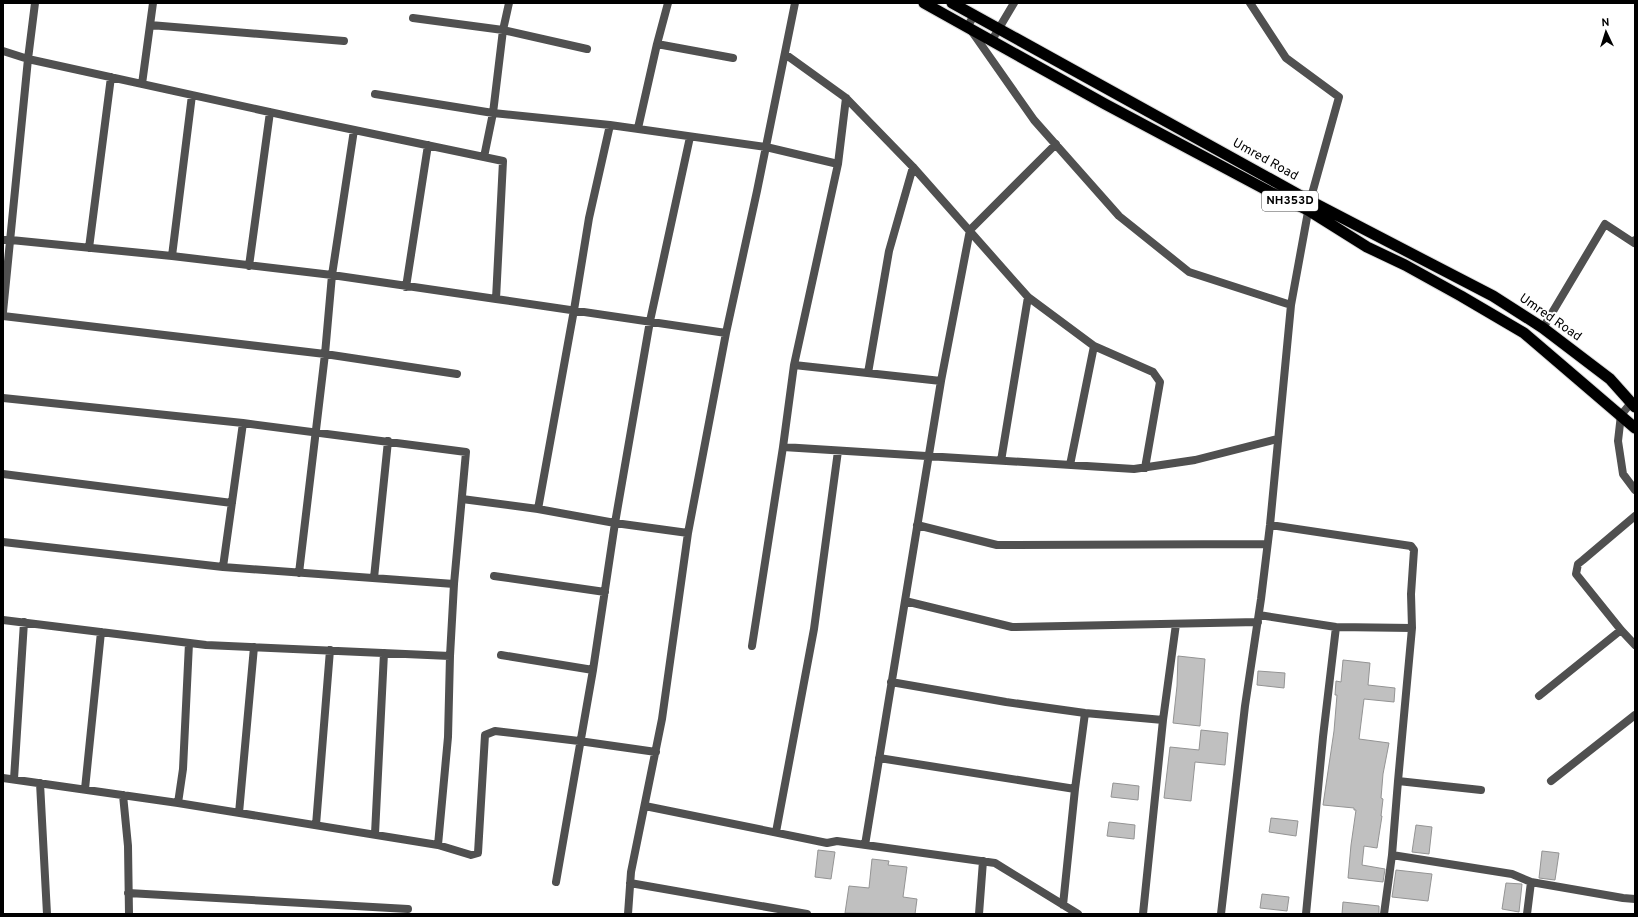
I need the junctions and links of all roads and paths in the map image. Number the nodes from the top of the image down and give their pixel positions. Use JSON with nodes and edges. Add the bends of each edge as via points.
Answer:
{"nodes":[{"id":1,"x":35,"y":3,"type":"edge"},
{"id":2,"x":153,"y":3,"type":"edge"},
{"id":3,"x":509,"y":3,"type":"edge"},
{"id":4,"x":668,"y":3,"type":"edge"},
{"id":5,"x":795,"y":3,"type":"edge"},
{"id":6,"x":924,"y":3,"type":"edge"},
{"id":7,"x":952,"y":3,"type":"edge"},
{"id":8,"x":1014,"y":3,"type":"edge"},
{"id":9,"x":1250,"y":3,"type":"edge"},
{"id":10,"x":974,"y":15,"type":"junction"},
{"id":11,"x":413,"y":18,"type":"dead end"},
{"id":12,"x":150,"y":24,"type":"junction"},
{"id":13,"x":968,"y":26,"type":"junction"},
{"id":14,"x":1000,"y":29,"type":"junction"},
{"id":15,"x":503,"y":30,"type":"junction"},
{"id":16,"x":992,"y":40,"type":"junction"},
{"id":17,"x":344,"y":41,"type":"dead end"},
{"id":18,"x":657,"y":44,"type":"junction"},
{"id":19,"x":587,"y":48,"type":"dead end"},
{"id":20,"x":3,"y":51,"type":"edge"},
{"id":21,"x":785,"y":54,"type":"junction"},
{"id":22,"x":28,"y":58,"type":"junction"},
{"id":23,"x":733,"y":58,"type":"dead end"},
{"id":24,"x":111,"y":77,"type":"junction"},
{"id":25,"x":142,"y":84,"type":"junction"},
{"id":26,"x":375,"y":94,"type":"dead end"},
{"id":27,"x":192,"y":95,"type":"junction"},
{"id":28,"x":846,"y":98,"type":"junction"},
{"id":29,"x":270,"y":112,"type":"junction"},
{"id":30,"x":493,"y":113,"type":"junction"},
{"id":31,"x":610,"y":125,"type":"junction"},
{"id":32,"x":638,"y":128,"type":"junction"},
{"id":33,"x":354,"y":130,"type":"junction"},
{"id":34,"x":690,"y":137,"type":"junction"},
{"id":35,"x":1056,"y":144,"type":"junction"},
{"id":36,"x":428,"y":145,"type":"junction"},
{"id":37,"x":766,"y":148,"type":"junction"},
{"id":38,"x":484,"y":157,"type":"junction"},
{"id":39,"x":838,"y":164,"type":"junction"},
{"id":40,"x":913,"y":167,"type":"junction"},
{"id":41,"x":1309,"y":205,"type":"junction"},
{"id":42,"x":970,"y":230,"type":"junction"},
{"id":43,"x":7,"y":240,"type":"edge"},
{"id":44,"x":1635,"y":242,"type":"edge"},
{"id":45,"x":89,"y":248,"type":"junction"},
{"id":46,"x":172,"y":256,"type":"junction"},
{"id":47,"x":250,"y":266,"type":"junction"},
{"id":48,"x":332,"y":276,"type":"junction"},
{"id":49,"x":406,"y":287,"type":"junction"},
{"id":50,"x":1028,"y":297,"type":"junction"},
{"id":51,"x":496,"y":299,"type":"junction"},
{"id":52,"x":1291,"y":305,"type":"junction"},
{"id":53,"x":574,"y":310,"type":"junction"},
{"id":54,"x":3,"y":312,"type":"edge"},
{"id":55,"x":3,"y":316,"type":"edge"},
{"id":56,"x":650,"y":321,"type":"junction"},
{"id":57,"x":1543,"y":328,"type":"junction"},
{"id":58,"x":726,"y":333,"type":"junction"},
{"id":59,"x":1094,"y":346,"type":"junction"},
{"id":60,"x":325,"y":354,"type":"junction"},
{"id":61,"x":794,"y":365,"type":"junction"},
{"id":62,"x":868,"y":373,"type":"junction"},
{"id":63,"x":458,"y":374,"type":"dead end"},
{"id":64,"x":941,"y":381,"type":"junction"},
{"id":65,"x":3,"y":398,"type":"edge"},
{"id":66,"x":1633,"y":405,"type":"edge"},
{"id":67,"x":1621,"y":416,"type":"junction"},
{"id":68,"x":243,"y":423,"type":"junction"},
{"id":69,"x":1635,"y":428,"type":"edge"},
{"id":70,"x":315,"y":433,"type":"junction"},
{"id":71,"x":1277,"y":439,"type":"junction"},
{"id":72,"x":388,"y":441,"type":"junction"},
{"id":73,"x":783,"y":447,"type":"junction"},
{"id":74,"x":838,"y":451,"type":"junction"},
{"id":75,"x":928,"y":456,"type":"junction"},
{"id":76,"x":1001,"y":461,"type":"junction"},
{"id":77,"x":1070,"y":465,"type":"junction"},
{"id":78,"x":1145,"y":468,"type":"junction"},
{"id":79,"x":3,"y":474,"type":"edge"},
{"id":80,"x":1635,"y":490,"type":"edge"},
{"id":81,"x":462,"y":498,"type":"junction"},
{"id":82,"x":232,"y":503,"type":"junction"},
{"id":83,"x":538,"y":509,"type":"junction"},
{"id":84,"x":1635,"y":516,"type":"edge"},
{"id":85,"x":615,"y":523,"type":"junction"},
{"id":86,"x":917,"y":525,"type":"junction"},
{"id":87,"x":1270,"y":525,"type":"junction"},
{"id":88,"x":688,"y":533,"type":"junction"},
{"id":89,"x":3,"y":542,"type":"edge"},
{"id":90,"x":1267,"y":544,"type":"junction"},
{"id":91,"x":223,"y":567,"type":"junction"},
{"id":92,"x":299,"y":573,"type":"junction"},
{"id":93,"x":494,"y":576,"type":"dead end"},
{"id":94,"x":374,"y":578,"type":"junction"},
{"id":95,"x":454,"y":584,"type":"junction"},
{"id":96,"x":605,"y":592,"type":"junction"},
{"id":97,"x":905,"y":601,"type":"junction"},
{"id":98,"x":1258,"y":618,"type":"junction"},
{"id":99,"x":3,"y":620,"type":"edge"},
{"id":100,"x":24,"y":622,"type":"junction"},
{"id":101,"x":1176,"y":624,"type":"junction"},
{"id":102,"x":1336,"y":627,"type":"junction"},
{"id":103,"x":1412,"y":628,"type":"junction"},
{"id":104,"x":1621,"y":630,"type":"junction"},
{"id":105,"x":101,"y":632,"type":"junction"},
{"id":106,"x":189,"y":643,"type":"junction"},
{"id":107,"x":1635,"y":645,"type":"edge"},
{"id":108,"x":752,"y":646,"type":"dead end"},
{"id":109,"x":254,"y":647,"type":"junction"},
{"id":110,"x":330,"y":650,"type":"junction"},
{"id":111,"x":384,"y":653,"type":"junction"},
{"id":112,"x":502,"y":655,"type":"dead end"},
{"id":113,"x":450,"y":656,"type":"junction"},
{"id":114,"x":593,"y":670,"type":"junction"},
{"id":115,"x":891,"y":682,"type":"junction"},
{"id":116,"x":1539,"y":696,"type":"dead end"},
{"id":117,"x":1085,"y":713,"type":"junction"},
{"id":118,"x":1635,"y":715,"type":"edge"},
{"id":119,"x":1162,"y":720,"type":"junction"},
{"id":120,"x":579,"y":741,"type":"junction"},
{"id":121,"x":656,"y":752,"type":"junction"},
{"id":122,"x":879,"y":758,"type":"junction"},
{"id":123,"x":3,"y":778,"type":"edge"},
{"id":124,"x":14,"y":779,"type":"junction"},
{"id":125,"x":1398,"y":781,"type":"junction"},
{"id":126,"x":1551,"y":781,"type":"dead end"},
{"id":127,"x":40,"y":783,"type":"junction"},
{"id":128,"x":1075,"y":789,"type":"junction"},
{"id":129,"x":85,"y":790,"type":"junction"},
{"id":130,"x":1481,"y":790,"type":"dead end"},
{"id":131,"x":123,"y":795,"type":"junction"},
{"id":132,"x":178,"y":803,"type":"junction"},
{"id":133,"x":644,"y":806,"type":"junction"},
{"id":134,"x":239,"y":813,"type":"junction"},
{"id":135,"x":316,"y":825,"type":"junction"},
{"id":136,"x":776,"y":832,"type":"junction"},
{"id":137,"x":375,"y":834,"type":"junction"},
{"id":138,"x":438,"y":845,"type":"junction"},
{"id":139,"x":865,"y":845,"type":"junction"},
{"id":140,"x":1392,"y":855,"type":"junction"},
{"id":141,"x":984,"y":861,"type":"junction"},
{"id":142,"x":556,"y":882,"type":"dead end"},
{"id":143,"x":1530,"y":882,"type":"junction"},
{"id":144,"x":630,"y":883,"type":"junction"},
{"id":145,"x":128,"y":893,"type":"junction"},
{"id":146,"x":1635,"y":899,"type":"edge"},
{"id":147,"x":1063,"y":905,"type":"junction"},
{"id":148,"x":408,"y":909,"type":"dead end"},
{"id":149,"x":47,"y":914,"type":"edge"},
{"id":150,"x":129,"y":914,"type":"edge"},
{"id":151,"x":628,"y":914,"type":"edge"},
{"id":152,"x":806,"y":914,"type":"edge"},
{"id":153,"x":978,"y":914,"type":"edge"},
{"id":154,"x":1078,"y":914,"type":"edge"},
{"id":155,"x":1143,"y":914,"type":"edge"},
{"id":156,"x":1221,"y":914,"type":"edge"},
{"id":157,"x":1306,"y":914,"type":"edge"},
{"id":158,"x":1384,"y":914,"type":"edge"},
{"id":159,"x":1527,"y":914,"type":"edge"}],
"edges":[{"from":1,"to":22,"type":"street"},
{"from":2,"to":12,"type":"street"},
{"from":3,"to":15,"type":"street"},
{"from":4,"to":18,"type":"street"},
{"from":5,"to":21,"type":"street"},
{"from":6,"to":13,"type":"highway","number":"NH353D"},
{"from":7,"to":10,"type":"highway","name":"Umred Road","number":"NH353D"},
{"from":8,"to":14,"type":"street"},
{"from":9,"to":41,"type":"street","via":[[1286,58],[1339,97]]},
{"from":10,"to":13,"type":"street"},
{"from":10,"to":14,"type":"highway","name":"Umred Road","number":"NH353D"},
{"from":11,"to":15,"type":"street"},
{"from":12,"to":17,"type":"street"},
{"from":12,"to":25,"type":"street"},
{"from":13,"to":16,"type":"highway","number":"NH353D"},
{"from":13,"to":35,"type":"street","via":[[1034,120]]},
{"from":14,"to":16,"type":"street"},
{"from":14,"to":41,"type":"highway","name":"Umred Road","number":"NH353D"},
{"from":15,"to":19,"type":"street"},
{"from":15,"to":30,"type":"street"},
{"from":16,"to":41,"type":"highway","number":"NH353D","via":[[1272,193]]},
{"from":18,"to":23,"type":"street"},
{"from":18,"to":32,"type":"street"},
{"from":20,"to":22,"type":"street"},
{"from":21,"to":28,"type":"street"},
{"from":21,"to":37,"type":"street"},
{"from":22,"to":24,"type":"street"},
{"from":22,"to":43,"type":"street"},
{"from":24,"to":25,"type":"street"},
{"from":24,"to":45,"type":"street"},
{"from":25,"to":27,"type":"street"},
{"from":26,"to":30,"type":"street"},
{"from":27,"to":29,"type":"street"},
{"from":27,"to":46,"type":"street"},
{"from":28,"to":39,"type":"street"},
{"from":28,"to":40,"type":"street"},
{"from":29,"to":33,"type":"street"},
{"from":29,"to":47,"type":"street"},
{"from":30,"to":31,"type":"street"},
{"from":30,"to":38,"type":"street"},
{"from":31,"to":32,"type":"street"},
{"from":31,"to":53,"type":"street","via":[[589,218]]},
{"from":32,"to":34,"type":"street"},
{"from":33,"to":36,"type":"street"},
{"from":33,"to":48,"type":"street"},
{"from":34,"to":37,"type":"street"},
{"from":34,"to":56,"type":"street"},
{"from":35,"to":42,"type":"street"},
{"from":35,"to":52,"type":"street","via":[[1119,216],[1189,272]]},
{"from":36,"to":38,"type":"street"},
{"from":36,"to":49,"type":"street"},
{"from":37,"to":39,"type":"street"},
{"from":37,"to":58,"type":"street"},
{"from":38,"to":51,"type":"street","via":[[503,161]]},
{"from":39,"to":61,"type":"street"},
{"from":40,"to":42,"type":"street"},
{"from":40,"to":62,"type":"street","via":[[889,251]]},
{"from":41,"to":52,"type":"street"},
{"from":41,"to":57,"type":"highway","name":"Umred Road","number":"NH353D","via":[[1493,296]]},
{"from":41,"to":67,"type":"highway","number":"NH353D","via":[[1367,247],[1405,265],[1524,333]]},
{"from":42,"to":50,"type":"street"},
{"from":42,"to":64,"type":"street"},
{"from":43,"to":45,"type":"street"},
{"from":43,"to":54,"type":"street"},
{"from":44,"to":57,"type":"street","via":[[1605,224]]},
{"from":45,"to":46,"type":"street"},
{"from":46,"to":47,"type":"street"},
{"from":47,"to":48,"type":"street"},
{"from":48,"to":49,"type":"street"},
{"from":48,"to":60,"type":"street"},
{"from":49,"to":51,"type":"street"},
{"from":50,"to":59,"type":"street"},
{"from":50,"to":76,"type":"street"},
{"from":51,"to":53,"type":"street"},
{"from":52,"to":71,"type":"street"},
{"from":53,"to":56,"type":"street"},
{"from":53,"to":83,"type":"street"},
{"from":55,"to":60,"type":"street"},
{"from":56,"to":58,"type":"street"},
{"from":56,"to":85,"type":"street"},
{"from":57,"to":66,"type":"highway","name":"Umred Road","number":"NH353D","via":[[1610,379]]},
{"from":58,"to":88,"type":"street"},
{"from":59,"to":77,"type":"street"},
{"from":59,"to":78,"type":"street","via":[[1153,372],[1160,382]]},
{"from":60,"to":63,"type":"street"},
{"from":60,"to":70,"type":"street"},
{"from":61,"to":62,"type":"street"},
{"from":61,"to":73,"type":"street"},
{"from":62,"to":64,"type":"street"},
{"from":64,"to":75,"type":"street"},
{"from":65,"to":68,"type":"street"},
{"from":66,"to":67,"type":"street"},
{"from":67,"to":69,"type":"highway","number":"NH353D"},
{"from":67,"to":80,"type":"street","via":[[1618,441],[1623,474]]},
{"from":68,"to":70,"type":"street"},
{"from":68,"to":82,"type":"street"},
{"from":70,"to":72,"type":"street"},
{"from":70,"to":92,"type":"street"},
{"from":71,"to":78,"type":"street","via":[[1196,460]]},
{"from":71,"to":87,"type":"street"},
{"from":72,"to":81,"type":"street","via":[[466,452]]},
{"from":72,"to":94,"type":"street"},
{"from":73,"to":74,"type":"street"},
{"from":73,"to":108,"type":"street"},
{"from":74,"to":75,"type":"street"},
{"from":74,"to":136,"type":"street","via":[[814,629]]},
{"from":75,"to":76,"type":"street"},
{"from":75,"to":86,"type":"street"},
{"from":76,"to":77,"type":"street"},
{"from":77,"to":78,"type":"street"},
{"from":79,"to":82,"type":"street"},
{"from":81,"to":83,"type":"street"},
{"from":81,"to":95,"type":"street"},
{"from":82,"to":91,"type":"street"},
{"from":83,"to":85,"type":"street"},
{"from":84,"to":104,"type":"street","via":[[1578,564],[1576,574]]},
{"from":85,"to":88,"type":"street"},
{"from":85,"to":96,"type":"street"},
{"from":86,"to":90,"type":"street","via":[[997,545]]},
{"from":86,"to":97,"type":"street"},
{"from":87,"to":90,"type":"street"},
{"from":87,"to":103,"type":"street","via":[[1411,546],[1414,550]]},
{"from":88,"to":121,"type":"street"},
{"from":89,"to":91,"type":"street"},
{"from":90,"to":98,"type":"street"},
{"from":91,"to":92,"type":"street"},
{"from":92,"to":94,"type":"street"},
{"from":93,"to":96,"type":"street"},
{"from":94,"to":95,"type":"street"},
{"from":95,"to":113,"type":"street"},
{"from":96,"to":114,"type":"street"},
{"from":97,"to":101,"type":"street","via":[[1012,627]]},
{"from":97,"to":115,"type":"street"},
{"from":98,"to":101,"type":"street"},
{"from":98,"to":102,"type":"street"},
{"from":98,"to":156,"type":"street"},
{"from":99,"to":100,"type":"street"},
{"from":100,"to":105,"type":"street"},
{"from":100,"to":124,"type":"street"},
{"from":101,"to":119,"type":"street"},
{"from":102,"to":103,"type":"street"},
{"from":102,"to":157,"type":"street"},
{"from":103,"to":125,"type":"street"},
{"from":104,"to":107,"type":"street"},
{"from":104,"to":116,"type":"street"},
{"from":105,"to":106,"type":"street"},
{"from":105,"to":129,"type":"street"},
{"from":106,"to":109,"type":"street"},
{"from":106,"to":132,"type":"street","via":[[183,769]]},
{"from":109,"to":110,"type":"street"},
{"from":109,"to":134,"type":"street"},
{"from":110,"to":111,"type":"street"},
{"from":110,"to":135,"type":"street"},
{"from":111,"to":113,"type":"street"},
{"from":111,"to":137,"type":"street"},
{"from":112,"to":114,"type":"street"},
{"from":113,"to":138,"type":"street","via":[[448,737]]},
{"from":114,"to":120,"type":"street"},
{"from":115,"to":117,"type":"street"},
{"from":115,"to":122,"type":"street"},
{"from":117,"to":119,"type":"street"},
{"from":117,"to":128,"type":"street"},
{"from":118,"to":126,"type":"street"},
{"from":119,"to":155,"type":"street"},
{"from":120,"to":121,"type":"street"},
{"from":120,"to":138,"type":"street","via":[[496,731],[485,735],[478,853],[471,854]]},
{"from":120,"to":142,"type":"street"},
{"from":121,"to":133,"type":"street"},
{"from":122,"to":128,"type":"street"},
{"from":122,"to":139,"type":"street"},
{"from":123,"to":124,"type":"street"},
{"from":124,"to":127,"type":"street"},
{"from":125,"to":130,"type":"street"},
{"from":125,"to":140,"type":"street"},
{"from":127,"to":129,"type":"street"},
{"from":127,"to":149,"type":"street"},
{"from":128,"to":147,"type":"street"},
{"from":129,"to":131,"type":"street"},
{"from":131,"to":132,"type":"street"},
{"from":131,"to":145,"type":"street","via":[[128,846]]},
{"from":132,"to":134,"type":"street"},
{"from":133,"to":136,"type":"street"},
{"from":133,"to":144,"type":"street"},
{"from":134,"to":135,"type":"street"},
{"from":135,"to":137,"type":"street"},
{"from":136,"to":139,"type":"street","via":[[827,843],[837,841]]},
{"from":137,"to":138,"type":"street"},
{"from":139,"to":141,"type":"street"},
{"from":140,"to":143,"type":"street","via":[[1512,874]]},
{"from":140,"to":158,"type":"street"},
{"from":141,"to":147,"type":"street","via":[[995,863]]},
{"from":141,"to":153,"type":"street"},
{"from":143,"to":146,"type":"street"},
{"from":143,"to":159,"type":"street"},
{"from":144,"to":151,"type":"street"},
{"from":144,"to":152,"type":"street"},
{"from":145,"to":148,"type":"street"},
{"from":145,"to":150,"type":"street"},
{"from":147,"to":154,"type":"street"}]}
